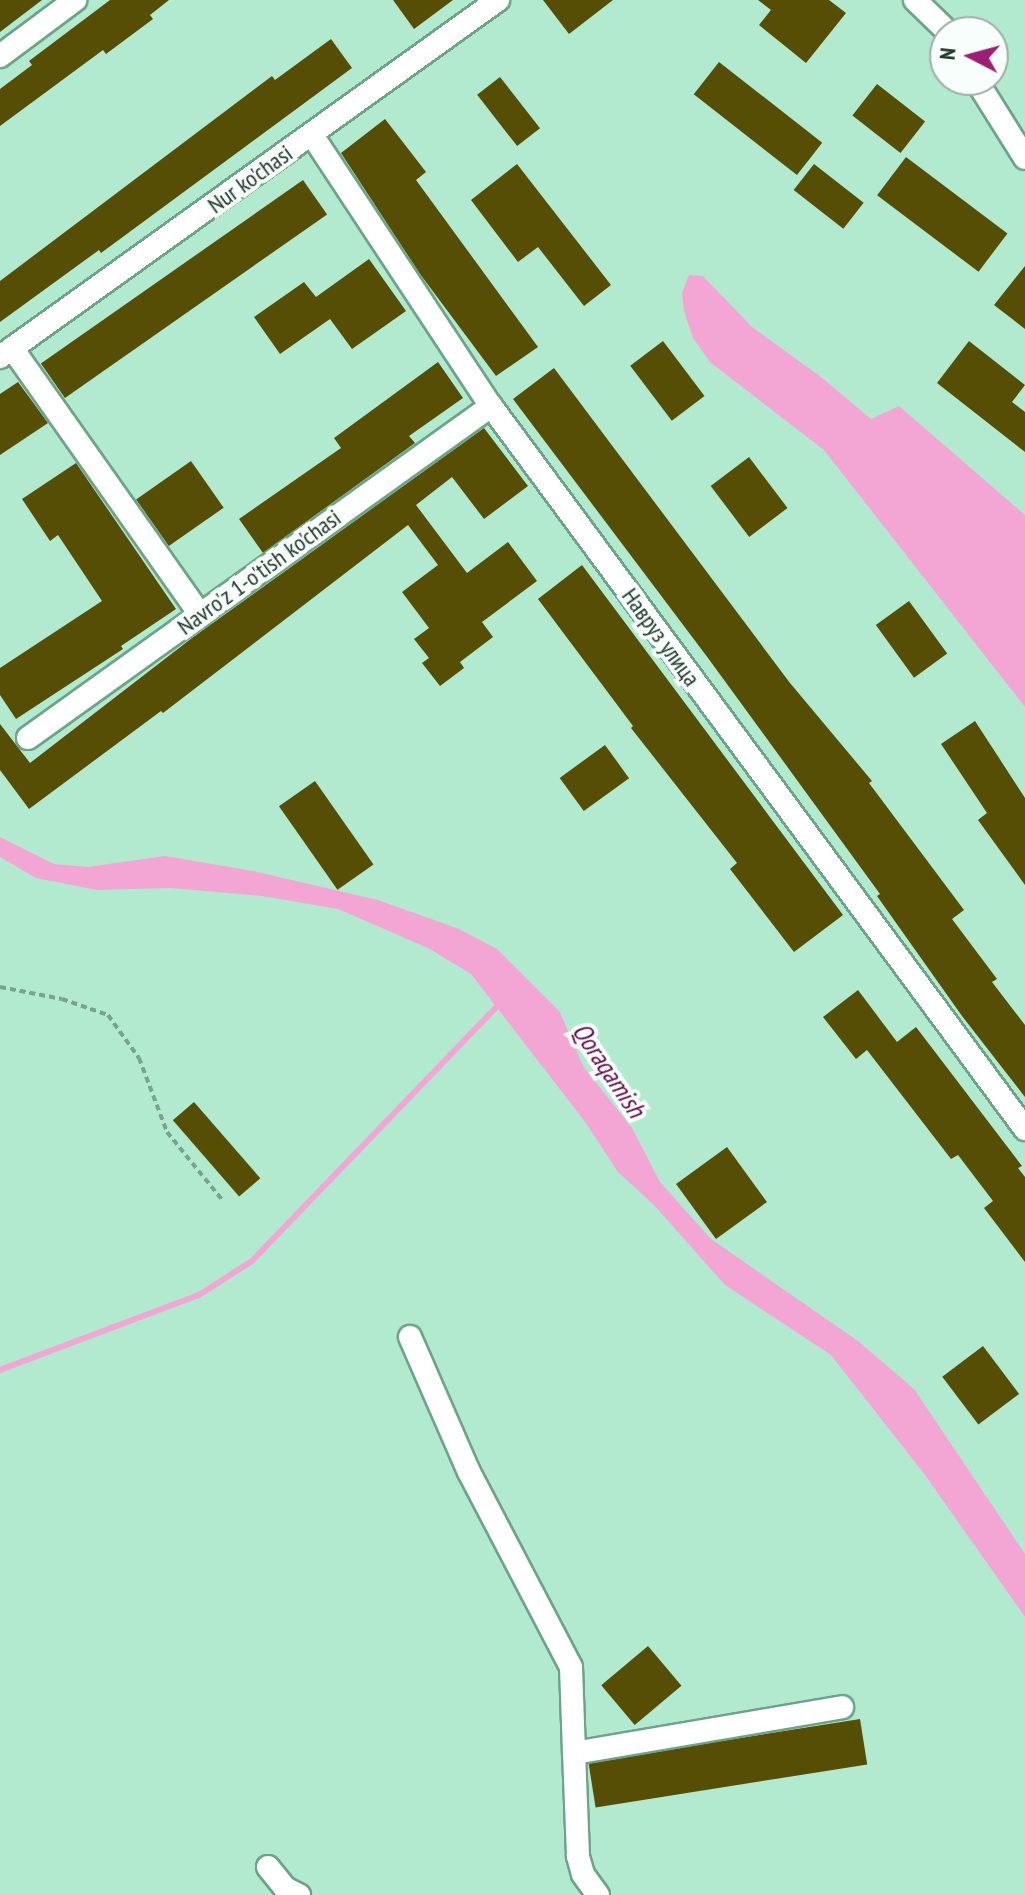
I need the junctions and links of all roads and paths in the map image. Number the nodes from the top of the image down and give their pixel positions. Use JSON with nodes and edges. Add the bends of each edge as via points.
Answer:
{"nodes":[{"id":1,"x":75,"y":0,"type":"edge"},
{"id":2,"x":498,"y":0,"type":"edge"},
{"id":3,"x":915,"y":0,"type":"edge"},
{"id":4,"x":932,"y":16,"type":"edge"},
{"id":5,"x":0,"y":56,"type":"edge"},
{"id":6,"x":986,"y":96,"type":"edge"},
{"id":7,"x":312,"y":135,"type":"junction"},
{"id":8,"x":1025,"y":158,"type":"edge"},
{"id":9,"x":6,"y":353,"type":"edge"},
{"id":10,"x":491,"y":406,"type":"junction"},
{"id":11,"x":200,"y":615,"type":"junction"},
{"id":12,"x":28,"y":738,"type":"dead end"},
{"id":13,"x":0,"y":987,"type":"edge"},
{"id":14,"x":1025,"y":1129,"type":"edge"},
{"id":15,"x":223,"y":1201,"type":"dead end"},
{"id":16,"x":410,"y":1337,"type":"dead end"},
{"id":17,"x":842,"y":1707,"type":"dead end"},
{"id":18,"x":574,"y":1753,"type":"junction"},
{"id":19,"x":268,"y":1867,"type":"dead end"},
{"id":20,"x":299,"y":1895,"type":"edge"},
{"id":21,"x":598,"y":1895,"type":"edge"}],
"edges":[{"from":1,"to":5,"type":"street"},
{"from":2,"to":7,"type":"street","name":"Nur ko'chasi"},
{"from":3,"to":4,"type":"street"},
{"from":6,"to":8,"type":"street"},
{"from":7,"to":9,"type":"street","name":"Nur ko'chasi"},
{"from":7,"to":10,"type":"street","name":"Навруз улица"},
{"from":9,"to":11,"type":"street"},
{"from":10,"to":11,"type":"street","name":"Navro'z 1-o'tish ko'chasi"},
{"from":10,"to":14,"type":"street","name":"Навруз улица"},
{"from":11,"to":12,"type":"street","name":"Navro'z 1-o'tish ko'chasi"},
{"from":13,"to":15,"type":"path","via":[[108,1015],[139,1058],[167,1132]]},
{"from":16,"to":18,"type":"street","via":[[469,1472],[571,1667]]},
{"from":17,"to":18,"type":"street"},
{"from":18,"to":21,"type":"street","via":[[578,1856]]},
{"from":19,"to":20,"type":"street","via":[[285,1888]]}]}
